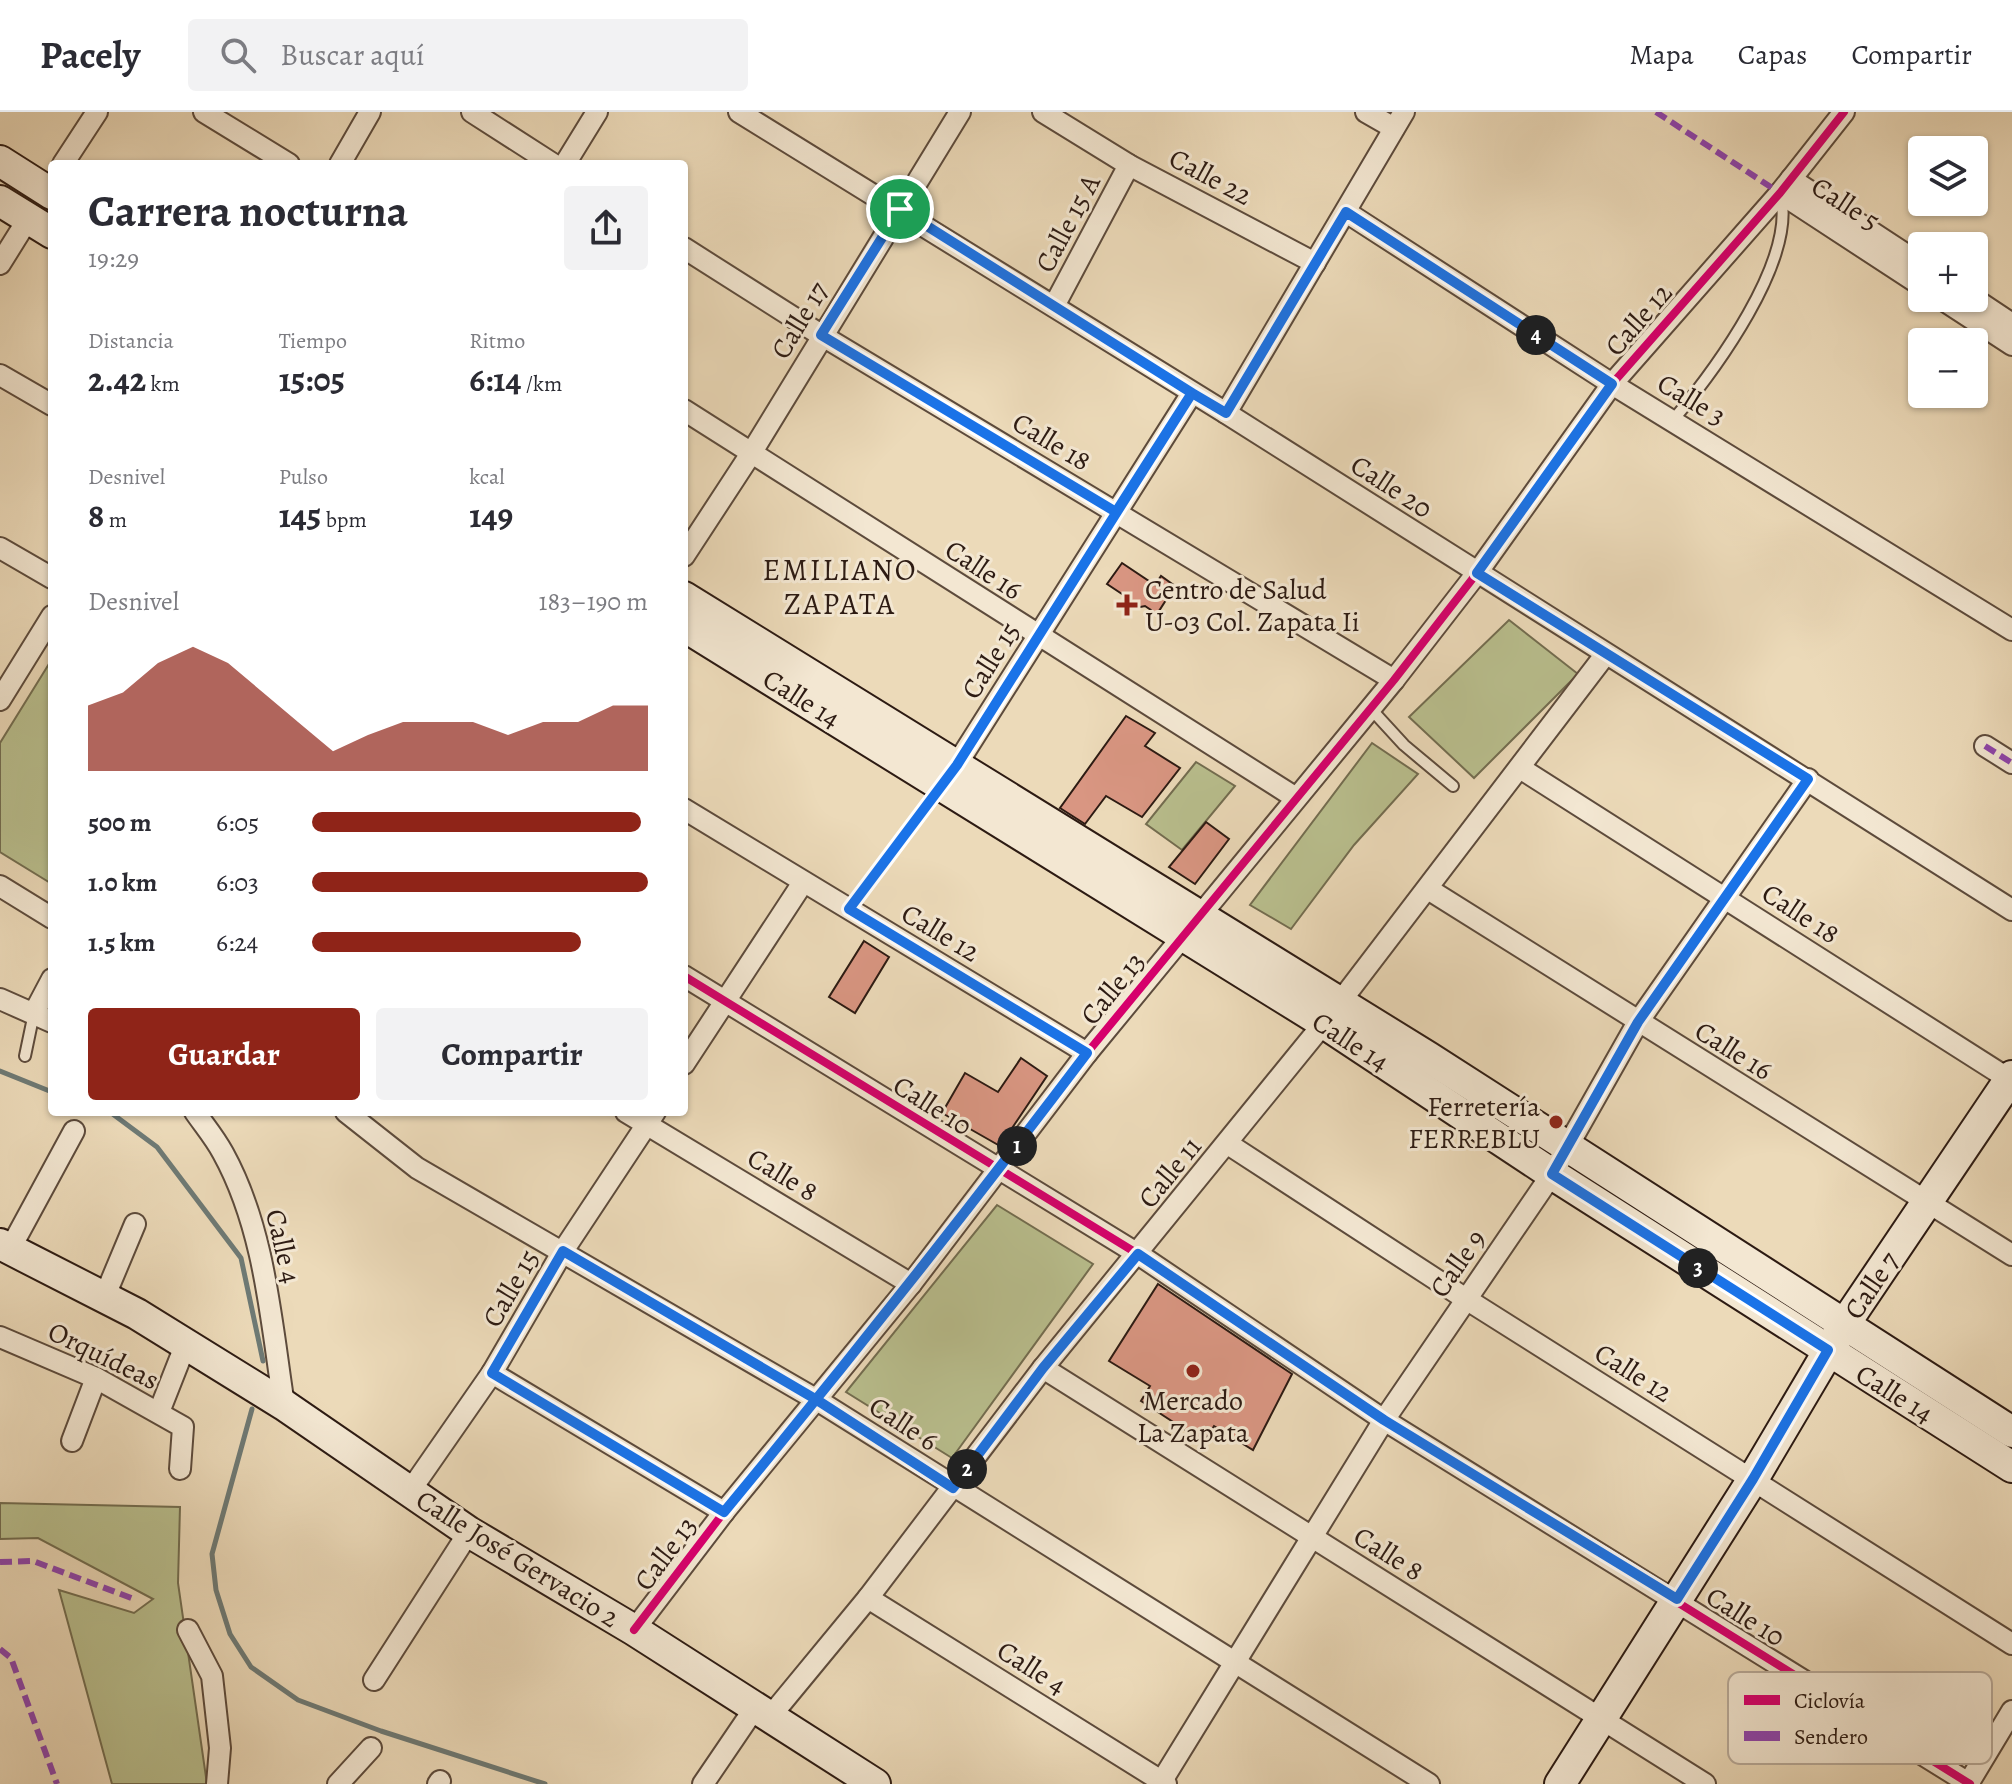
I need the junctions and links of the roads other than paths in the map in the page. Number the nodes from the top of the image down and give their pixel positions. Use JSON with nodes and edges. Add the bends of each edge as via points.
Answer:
{"nodes":[{"id":1,"x":97,"y":112,"type":"edge"},
{"id":2,"x":204,"y":112,"type":"edge"},
{"id":3,"x":370,"y":112,"type":"edge"},
{"id":4,"x":472,"y":112,"type":"edge"},
{"id":5,"x":597,"y":112,"type":"edge"},
{"id":6,"x":960,"y":112,"type":"edge"},
{"id":7,"x":1043,"y":112,"type":"edge"},
{"id":8,"x":1366,"y":112,"type":"edge"},
{"id":9,"x":1844,"y":112,"type":"edge"},
{"id":10,"x":749,"y":115,"type":"edge"},
{"id":11,"x":1399,"y":120,"type":"edge"},
{"id":12,"x":66,"y":160,"type":"edge"},
{"id":13,"x":282,"y":160,"type":"edge"},
{"id":14,"x":342,"y":160,"type":"edge"},
{"id":15,"x":547,"y":160,"type":"edge"},
{"id":16,"x":567,"y":160,"type":"edge"},
{"id":17,"x":0,"y":161,"type":"edge"},
{"id":18,"x":1129,"y":165,"type":"junction"},
{"id":19,"x":1785,"y":186,"type":"junction"},
{"id":20,"x":48,"y":187,"type":"edge"},
{"id":21,"x":0,"y":201,"type":"edge"},
{"id":22,"x":900,"y":209,"type":"junction"},
{"id":23,"x":1346,"y":212,"type":"junction"},
{"id":24,"x":40,"y":226,"type":"edge"},
{"id":25,"x":688,"y":251,"type":"edge"},
{"id":26,"x":1908,"y":257,"type":"edge"},
{"id":27,"x":1315,"y":263,"type":"junction"},
{"id":28,"x":0,"y":264,"type":"edge"},
{"id":29,"x":1908,"y":276,"type":"edge"},
{"id":30,"x":1054,"y":306,"type":"junction"},
{"id":31,"x":1988,"y":308,"type":"edge"},
{"id":32,"x":1961,"y":312,"type":"edge"},
{"id":33,"x":2012,"y":324,"type":"edge"},
{"id":34,"x":821,"y":335,"type":"junction"},
{"id":35,"x":2012,"y":345,"type":"edge"},
{"id":36,"x":0,"y":375,"type":"edge"},
{"id":37,"x":1612,"y":384,"type":"junction"},
{"id":38,"x":1192,"y":393,"type":"junction"},
{"id":39,"x":48,"y":403,"type":"edge"},
{"id":40,"x":688,"y":412,"type":"edge"},
{"id":41,"x":1226,"y":413,"type":"junction"},
{"id":42,"x":1674,"y":419,"type":"junction"},
{"id":43,"x":752,"y":452,"type":"junction"},
{"id":44,"x":1116,"y":512,"type":"junction"},
{"id":45,"x":0,"y":548,"type":"edge"},
{"id":46,"x":688,"y":550,"type":"edge"},
{"id":47,"x":1477,"y":573,"type":"junction"},
{"id":48,"x":48,"y":576,"type":"edge"},
{"id":49,"x":688,"y":600,"type":"edge"},
{"id":50,"x":48,"y":622,"type":"edge"},
{"id":51,"x":688,"y":628,"type":"edge"},
{"id":52,"x":2012,"y":630,"type":"edge"},
{"id":53,"x":1038,"y":637,"type":"junction"},
{"id":54,"x":1605,"y":655,"type":"junction"},
{"id":55,"x":1394,"y":680,"type":"junction"},
{"id":56,"x":0,"y":700,"type":"edge"},
{"id":57,"x":1371,"y":709,"type":"junction"},
{"id":58,"x":1985,"y":746,"type":"dead end"},
{"id":59,"x":2012,"y":763,"type":"edge"},
{"id":60,"x":1520,"y":768,"type":"junction"},
{"id":61,"x":950,"y":775,"type":"junction"},
{"id":62,"x":1808,"y":779,"type":"junction"},
{"id":63,"x":1453,"y":786,"type":"dead end"},
{"id":64,"x":1296,"y":798,"type":"junction"},
{"id":65,"x":688,"y":812,"type":"edge"},
{"id":66,"x":802,"y":884,"type":"junction"},
{"id":67,"x":0,"y":886,"type":"edge"},
{"id":68,"x":1428,"y":889,"type":"junction"},
{"id":69,"x":1727,"y":899,"type":"junction"},
{"id":70,"x":849,"y":909,"type":"junction"},
{"id":71,"x":2012,"y":910,"type":"edge"},
{"id":72,"x":48,"y":916,"type":"edge"},
{"id":73,"x":1190,"y":926,"type":"junction"},
{"id":74,"x":688,"y":978,"type":"edge"},
{"id":75,"x":48,"y":996,"type":"edge"},
{"id":76,"x":0,"y":999,"type":"edge"},
{"id":77,"x":723,"y":1000,"type":"junction"},
{"id":78,"x":1331,"y":1013,"type":"junction"},
{"id":79,"x":43,"y":1017,"type":"edge"},
{"id":80,"x":1638,"y":1022,"type":"junction"},
{"id":81,"x":1087,"y":1053,"type":"junction"},
{"id":82,"x":25,"y":1056,"type":"dead end"},
{"id":83,"x":688,"y":1057,"type":"edge"},
{"id":84,"x":2011,"y":1079,"type":"edge"},
{"id":85,"x":198,"y":1116,"type":"edge"},
{"id":86,"x":351,"y":1116,"type":"edge"},
{"id":87,"x":651,"y":1119,"type":"edge"},
{"id":88,"x":74,"y":1131,"type":"dead end"},
{"id":89,"x":1228,"y":1144,"type":"junction"},
{"id":90,"x":1566,"y":1147,"type":"junction"},
{"id":91,"x":998,"y":1171,"type":"junction"},
{"id":92,"x":1552,"y":1174,"type":"junction"},
{"id":93,"x":1926,"y":1203,"type":"junction"},
{"id":94,"x":135,"y":1224,"type":"dead end"},
{"id":95,"x":5,"y":1246,"type":"edge"},
{"id":96,"x":563,"y":1251,"type":"junction"},
{"id":97,"x":1138,"y":1254,"type":"junction"},
{"id":98,"x":2012,"y":1255,"type":"edge"},
{"id":99,"x":911,"y":1284,"type":"junction"},
{"id":100,"x":104,"y":1298,"type":"junction"},
{"id":101,"x":1466,"y":1299,"type":"junction"},
{"id":102,"x":1844,"y":1325,"type":"junction"},
{"id":103,"x":0,"y":1337,"type":"edge"},
{"id":104,"x":185,"y":1346,"type":"junction"},
{"id":105,"x":1828,"y":1350,"type":"junction"},
{"id":106,"x":1043,"y":1368,"type":"junction"},
{"id":107,"x":492,"y":1373,"type":"junction"},
{"id":108,"x":96,"y":1378,"type":"junction"},
{"id":109,"x":817,"y":1400,"type":"junction"},
{"id":110,"x":284,"y":1405,"type":"junction"},
{"id":111,"x":159,"y":1412,"type":"junction"},
{"id":112,"x":1384,"y":1420,"type":"junction"},
{"id":113,"x":2012,"y":1432,"type":"edge"},
{"id":114,"x":72,"y":1441,"type":"dead end"},
{"id":115,"x":2012,"y":1467,"type":"edge"},
{"id":116,"x":180,"y":1469,"type":"dead end"},
{"id":117,"x":1753,"y":1479,"type":"junction"},
{"id":118,"x":953,"y":1488,"type":"junction"},
{"id":119,"x":410,"y":1491,"type":"junction"},
{"id":120,"x":724,"y":1512,"type":"junction"},
{"id":121,"x":469,"y":1532,"type":"junction"},
{"id":122,"x":1313,"y":1539,"type":"junction"},
{"id":123,"x":868,"y":1598,"type":"junction"},
{"id":124,"x":1677,"y":1599,"type":"junction"},
{"id":125,"x":188,"y":1630,"type":"dead end"},
{"id":126,"x":634,"y":1630,"type":"junction"},
{"id":127,"x":2012,"y":1644,"type":"edge"},
{"id":128,"x":1234,"y":1661,"type":"junction"},
{"id":129,"x":1792,"y":1672,"type":"edge"},
{"id":130,"x":374,"y":1680,"type":"dead end"},
{"id":131,"x":2012,"y":1711,"type":"edge"},
{"id":132,"x":762,"y":1713,"type":"junction"},
{"id":133,"x":1601,"y":1718,"type":"junction"},
{"id":134,"x":1992,"y":1745,"type":"edge"},
{"id":135,"x":371,"y":1748,"type":"dead end"},
{"id":136,"x":1937,"y":1764,"type":"edge"},
{"id":137,"x":1981,"y":1764,"type":"edge"},
{"id":138,"x":1163,"y":1783,"type":"edge"},
{"id":139,"x":217,"y":1784,"type":"edge"},
{"id":140,"x":338,"y":1784,"type":"edge"},
{"id":141,"x":703,"y":1784,"type":"edge"},
{"id":142,"x":875,"y":1784,"type":"edge"},
{"id":143,"x":1429,"y":1784,"type":"edge"},
{"id":144,"x":1560,"y":1784,"type":"edge"},
{"id":145,"x":1705,"y":1784,"type":"edge"},
{"id":146,"x":1969,"y":1784,"type":"edge"}],
"edges":[{"from":1,"to":12,"type":"street"},
{"from":2,"to":13,"type":"street"},
{"from":3,"to":14,"type":"street"},
{"from":4,"to":15,"type":"street"},
{"from":5,"to":16,"type":"street"},
{"from":6,"to":22,"type":"street","name":"Calle 17"},
{"from":7,"to":18,"type":"street","name":"Calle 22"},
{"from":8,"to":11,"type":"street"},
{"from":9,"to":19,"type":"street","name":"Calle 12"},
{"from":10,"to":22,"type":"street","name":"Calle 20"},
{"from":11,"to":23,"type":"street"},
{"from":17,"to":20,"type":"main road"},
{"from":18,"to":27,"type":"street","name":"Calle 22"},
{"from":18,"to":30,"type":"street","name":"Calle 15 A"},
{"from":19,"to":26,"type":"street","name":"Calle 5"},
{"from":19,"to":29,"type":"street","name":"Calle 5"},
{"from":19,"to":37,"type":"street","name":"Calle 12"},
{"from":19,"to":42,"type":"lane","via":[[1782,239],[1768,273],[1738,331]]},
{"from":21,"to":24,"type":"main road"},
{"from":22,"to":30,"type":"street","name":"Calle 20"},
{"from":22,"to":34,"type":"street","name":"Calle 17"},
{"from":23,"to":27,"type":"street"},
{"from":23,"to":37,"type":"street","name":"Calle 3"},
{"from":24,"to":28,"type":"street"},
{"from":25,"to":34,"type":"street","name":"Calle 18"},
{"from":27,"to":41,"type":"street"},
{"from":30,"to":38,"type":"street","name":"Calle 20"},
{"from":31,"to":33,"type":"street"},
{"from":32,"to":35,"type":"street"},
{"from":34,"to":43,"type":"street","name":"Calle 17"},
{"from":34,"to":44,"type":"street","name":"Calle 18"},
{"from":36,"to":39,"type":"street"},
{"from":37,"to":42,"type":"street","name":"Calle 3"},
{"from":37,"to":47,"type":"street","name":"Calle 12"},
{"from":38,"to":41,"type":"street","name":"Calle 20"},
{"from":38,"to":44,"type":"street","name":"Calle 15"},
{"from":40,"to":43,"type":"street","name":"Calle 16"},
{"from":41,"to":47,"type":"street","name":"Calle 20"},
{"from":42,"to":52,"type":"street","name":"Calle 3"},
{"from":43,"to":46,"type":"street","name":"Calle 17"},
{"from":43,"to":53,"type":"street","name":"Calle 16"},
{"from":44,"to":53,"type":"street","name":"Calle 15"},
{"from":44,"to":55,"type":"street","name":"Calle 18"},
{"from":45,"to":48,"type":"street"},
{"from":47,"to":54,"type":"street","name":"Calle 20"},
{"from":47,"to":55,"type":"street","name":"Calle 12"},
{"from":49,"to":61,"type":"main road","name":"Calle 14"},
{"from":50,"to":56,"type":"street"},
{"from":51,"to":61,"type":"main road","name":"Calle 14"},
{"from":53,"to":61,"type":"street","name":"Calle 15"},
{"from":53,"to":64,"type":"street","name":"Calle 16"},
{"from":54,"to":60,"type":"street","name":"Calle 11"},
{"from":54,"to":62,"type":"street","name":"Calle 20"},
{"from":55,"to":57,"type":"street","name":"Calle 13"},
{"from":57,"to":63,"type":"lane"},
{"from":57,"to":64,"type":"street","name":"Calle 13"},
{"from":58,"to":59,"type":"street"},
{"from":60,"to":68,"type":"street","name":"Calle 11"},
{"from":60,"to":69,"type":"street","name":"Calle 18"},
{"from":61,"to":70,"type":"lane","name":"Calle 15"},
{"from":61,"to":73,"type":"main road","name":"Calle 14"},
{"from":62,"to":69,"type":"street","name":"Calle 9"},
{"from":62,"to":71,"type":"street","name":"Calle 20"},
{"from":64,"to":73,"type":"street","name":"Calle 13"},
{"from":65,"to":66,"type":"street","name":"Calle 12"},
{"from":66,"to":70,"type":"street","name":"Calle 12"},
{"from":66,"to":77,"type":"street"},
{"from":67,"to":72,"type":"street"},
{"from":68,"to":78,"type":"street","name":"Calle 11"},
{"from":68,"to":80,"type":"street","name":"Calle 16"},
{"from":69,"to":80,"type":"street","name":"Calle 9"},
{"from":69,"to":84,"type":"street","name":"Calle 18"},
{"from":70,"to":81,"type":"street","name":"Calle 12"},
{"from":73,"to":78,"type":"main road","name":"Calle 14"},
{"from":73,"to":81,"type":"street","name":"Calle 13"},
{"from":74,"to":77,"type":"street","name":"Calle 10"},
{"from":75,"to":79,"type":"street"},
{"from":76,"to":79,"type":"street"},
{"from":77,"to":83,"type":"street"},
{"from":77,"to":91,"type":"street","name":"Calle 10"},
{"from":78,"to":89,"type":"street","name":"Calle 11"},
{"from":78,"to":90,"type":"main road","name":"Calle 14"},
{"from":78,"to":92,"type":"main road","name":"Calle 14"},
{"from":79,"to":82,"type":"lane"},
{"from":80,"to":90,"type":"street","name":"Calle 9"},
{"from":80,"to":93,"type":"street","name":"Calle 16"},
{"from":81,"to":91,"type":"street","name":"Calle 13"},
{"from":84,"to":93,"type":"main road","name":"Calle 7"},
{"from":85,"to":110,"type":"street","name":"Calle 4","via":[[223,1152],[244,1200],[261,1258]]},
{"from":86,"to":96,"type":"street","name":"Calle 6","via":[[417,1168]]},
{"from":87,"to":96,"type":"street","name":"Calle 15"},
{"from":87,"to":99,"type":"street","name":"Calle 8"},
{"from":88,"to":95,"type":"street"},
{"from":89,"to":97,"type":"street","name":"Calle 11"},
{"from":89,"to":101,"type":"street","name":"Calle 12"},
{"from":90,"to":92,"type":"street","name":"Calle 9"},
{"from":90,"to":102,"type":"main road","name":"Calle 14"},
{"from":91,"to":97,"type":"street","name":"Calle 10"},
{"from":91,"to":99,"type":"street","name":"Calle 13"},
{"from":92,"to":101,"type":"street","name":"Calle 9"},
{"from":92,"to":105,"type":"main road","name":"Calle 14"},
{"from":93,"to":98,"type":"street","name":"Calle 16"},
{"from":93,"to":102,"type":"main road","name":"Calle 7"},
{"from":94,"to":100,"type":"street"},
{"from":95,"to":100,"type":"main road","name":"Calle José Gervacio 2"},
{"from":96,"to":107,"type":"street","name":"Calle 15"},
{"from":96,"to":109,"type":"street","name":"Calle 6"},
{"from":97,"to":106,"type":"street","name":"Calle 11"},
{"from":97,"to":112,"type":"street","name":"Calle 10"},
{"from":99,"to":109,"type":"street","name":"Calle 13"},
{"from":100,"to":104,"type":"main road","name":"Calle José Gervacio 2"},
{"from":101,"to":112,"type":"street","name":"Calle 9"},
{"from":101,"to":117,"type":"street","name":"Calle 12"},
{"from":102,"to":105,"type":"main road","name":"Calle 7"},
{"from":102,"to":113,"type":"main road","name":"Calle 14"},
{"from":103,"to":108,"type":"street","name":"Orquídeas"},
{"from":104,"to":110,"type":"main road","name":"Calle José Gervacio 2"},
{"from":104,"to":111,"type":"street"},
{"from":105,"to":115,"type":"main road","name":"Calle 14"},
{"from":105,"to":117,"type":"main road","name":"Calle 7"},
{"from":106,"to":118,"type":"street","name":"Calle 11"},
{"from":106,"to":122,"type":"street","name":"Calle 8"},
{"from":107,"to":119,"type":"street","name":"Calle 15"},
{"from":107,"to":120,"type":"street"},
{"from":108,"to":111,"type":"street","name":"Orquídeas"},
{"from":108,"to":114,"type":"street"},
{"from":109,"to":118,"type":"street","name":"Calle 6"},
{"from":109,"to":120,"type":"street","name":"Calle 13"},
{"from":110,"to":119,"type":"main road","name":"Calle José Gervacio 2"},
{"from":111,"to":116,"type":"street","name":"Orquídeas","via":[[183,1427]]},
{"from":112,"to":122,"type":"street","name":"Calle 9"},
{"from":112,"to":124,"type":"street","name":"Calle 10"},
{"from":117,"to":124,"type":"main road","name":"Calle 7"},
{"from":117,"to":127,"type":"street","name":"Calle 12"},
{"from":118,"to":123,"type":"street","name":"Calle 11"},
{"from":118,"to":128,"type":"street","name":"Calle 6"},
{"from":119,"to":121,"type":"main road","name":"Calle José Gervacio 2"},
{"from":120,"to":126,"type":"street","name":"Calle 13"},
{"from":121,"to":126,"type":"main road","name":"Calle José Gervacio 2"},
{"from":121,"to":130,"type":"street"},
{"from":122,"to":128,"type":"street","name":"Calle 9"},
{"from":122,"to":133,"type":"street","name":"Calle 8"},
{"from":123,"to":132,"type":"street","name":"Calle 11"},
{"from":123,"to":138,"type":"street","name":"Calle 4"},
{"from":124,"to":129,"type":"street","name":"Calle 10"},
{"from":124,"to":133,"type":"main road","name":"Calle 7"},
{"from":125,"to":139,"type":"street","via":[[212,1676],[220,1748]]},
{"from":126,"to":132,"type":"main road","name":"Calle José Gervacio 2"},
{"from":128,"to":138,"type":"street","name":"Calle 9"},
{"from":128,"to":143,"type":"street","name":"Calle 6"},
{"from":131,"to":134,"type":"street"},
{"from":132,"to":141,"type":"street","name":"Calle 11"},
{"from":132,"to":142,"type":"main road","name":"Calle José Gervacio 2"},
{"from":133,"to":144,"type":"main road","name":"Calle 7"},
{"from":133,"to":145,"type":"street","name":"Calle 8"},
{"from":135,"to":140,"type":"street"},
{"from":136,"to":146,"type":"street","name":"Calle 10"},
{"from":137,"to":146,"type":"street"}]}
